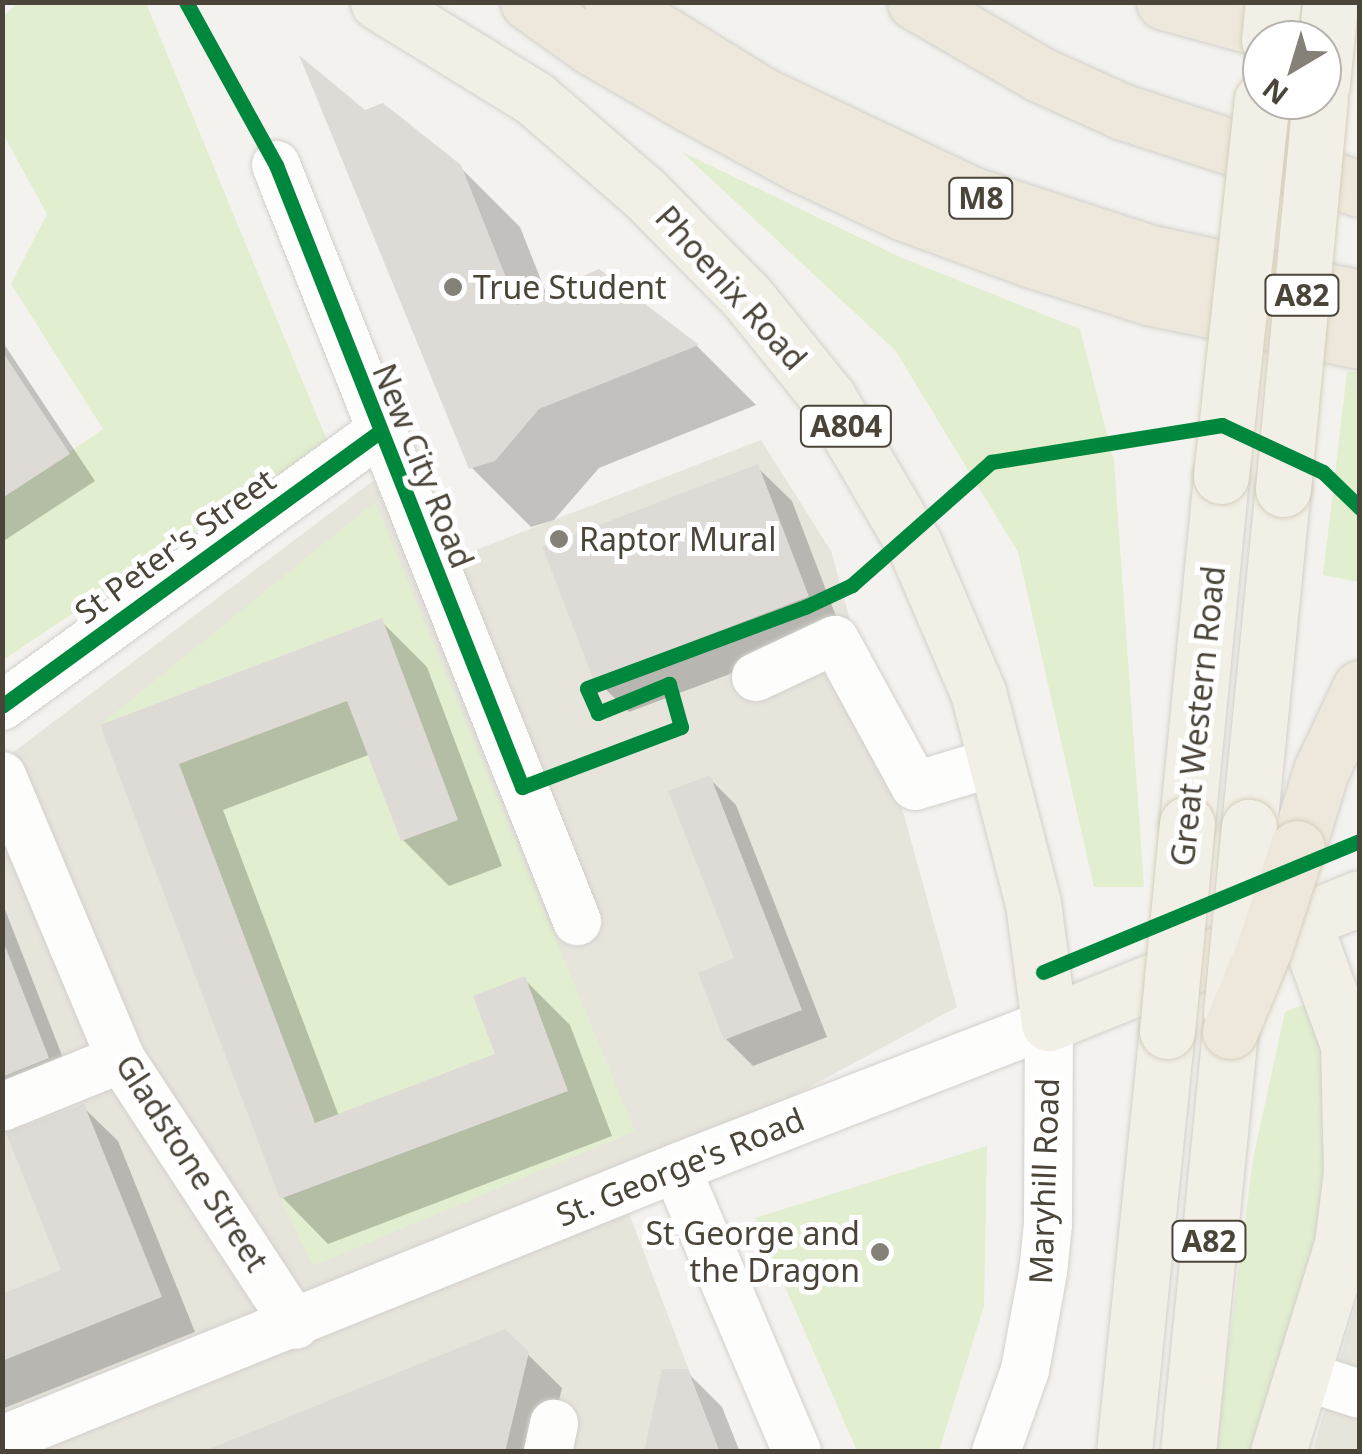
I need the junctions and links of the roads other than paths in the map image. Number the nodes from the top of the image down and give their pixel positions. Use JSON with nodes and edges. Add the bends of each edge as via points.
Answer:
{"nodes":[{"id":1,"x":378,"y":2,"type":"edge"},
{"id":2,"x":528,"y":2,"type":"edge"},
{"id":3,"x":916,"y":2,"type":"edge"},
{"id":4,"x":1164,"y":2,"type":"edge"},
{"id":5,"x":623,"y":10,"type":"edge"},
{"id":6,"x":1242,"y":23,"type":"edge"},
{"id":7,"x":1260,"y":120,"type":"edge"},
{"id":8,"x":1318,"y":120,"type":"edge"},
{"id":9,"x":276,"y":165,"type":"dead end"},
{"id":10,"x":1360,"y":189,"type":"edge"},
{"id":11,"x":1360,"y":298,"type":"edge"},
{"id":12,"x":1360,"y":341,"type":"edge"},
{"id":13,"x":379,"y":432,"type":"junction"},
{"id":14,"x":756,"y":677,"type":"dead end"},
{"id":15,"x":1360,"y":688,"type":"edge"},
{"id":16,"x":2,"y":706,"type":"edge"},
{"id":17,"x":998,"y":761,"type":"junction"},
{"id":18,"x":2,"y":776,"type":"edge"},
{"id":19,"x":1273,"y":838,"type":"junction"},
{"id":20,"x":1360,"y":898,"type":"edge"},
{"id":21,"x":576,"y":921,"type":"dead end"},
{"id":22,"x":1303,"y":921,"type":"junction"},
{"id":23,"x":1049,"y":1023,"type":"junction"},
{"id":24,"x":1230,"y":1030,"type":"joint"},
{"id":25,"x":120,"y":1060,"type":"junction"},
{"id":26,"x":2,"y":1107,"type":"edge"},
{"id":27,"x":676,"y":1168,"type":"junction"},
{"id":28,"x":296,"y":1324,"type":"junction"},
{"id":29,"x":1301,"y":1376,"type":"junction"},
{"id":30,"x":1360,"y":1394,"type":"edge"},
{"id":31,"x":2,"y":1440,"type":"edge"},
{"id":32,"x":797,"y":1452,"type":"edge"},
{"id":33,"x":996,"y":1452,"type":"edge"},
{"id":34,"x":1124,"y":1452,"type":"edge"},
{"id":35,"x":1188,"y":1452,"type":"edge"},
{"id":36,"x":1278,"y":1452,"type":"edge"}],
"edges":[{"from":1,"to":17,"type":"main road","name":"Phoenix Road","number":"A804","via":[[534,98],[643,192],[782,338],[829,399],[916,546],[978,692]]},
{"from":2,"to":12,"type":"highway","via":[[692,106],[886,205],[1152,298]]},
{"from":3,"to":10,"type":"highway","via":[[1041,75],[1122,112]]},
{"from":4,"to":6,"type":"highway"},
{"from":5,"to":11,"type":"highway","number":"M8","via":[[762,95],[973,196],[1148,252]]},
{"from":7,"to":34,"type":"main road","name":"Great Western Road","number":"A82","bridge":true},
{"from":8,"to":19,"type":"main road","name":"Great Western Road","number":"A82","bridge":true,"via":[[1283,490]]},
{"from":9,"to":13,"type":"street","name":"New City Road"},
{"from":13,"to":16,"type":"street","name":"St Peter's Street"},
{"from":13,"to":21,"type":"street","name":"New City Road"},
{"from":14,"to":17,"type":"street","via":[[835,640],[916,786]]},
{"from":15,"to":19,"type":"highway","via":[[1320,771]]},
{"from":17,"to":23,"type":"main road","name":"Phoenix Road","number":"A804","via":[[1033,903]]},
{"from":18,"to":25,"type":"street","name":"Gladstone Street"},
{"from":19,"to":24,"type":"highway","bridge":true,"via":[[1264,949]]},
{"from":20,"to":22,"type":"main road","name":"St. George's Road"},
{"from":22,"to":23,"type":"main road","name":"St. George's Road"},
{"from":22,"to":29,"type":"main road","via":[[1348,1045],[1353,1116],[1342,1244]]},
{"from":23,"to":27,"type":"street","name":"St. George's Road"},
{"from":23,"to":33,"type":"street","name":"Maryhill Road","via":[[1048,1224],[1038,1315]]},
{"from":24,"to":35,"type":"main road","number":"A82"},
{"from":25,"to":26,"type":"street"},
{"from":25,"to":28,"type":"street","name":"Gladstone Street"},
{"from":27,"to":28,"type":"street","name":"St. George's Road"},
{"from":27,"to":32,"type":"street"},
{"from":28,"to":31,"type":"street","name":"St. George's Road"},
{"from":29,"to":30,"type":"street"},
{"from":29,"to":36,"type":"main road"}]}
